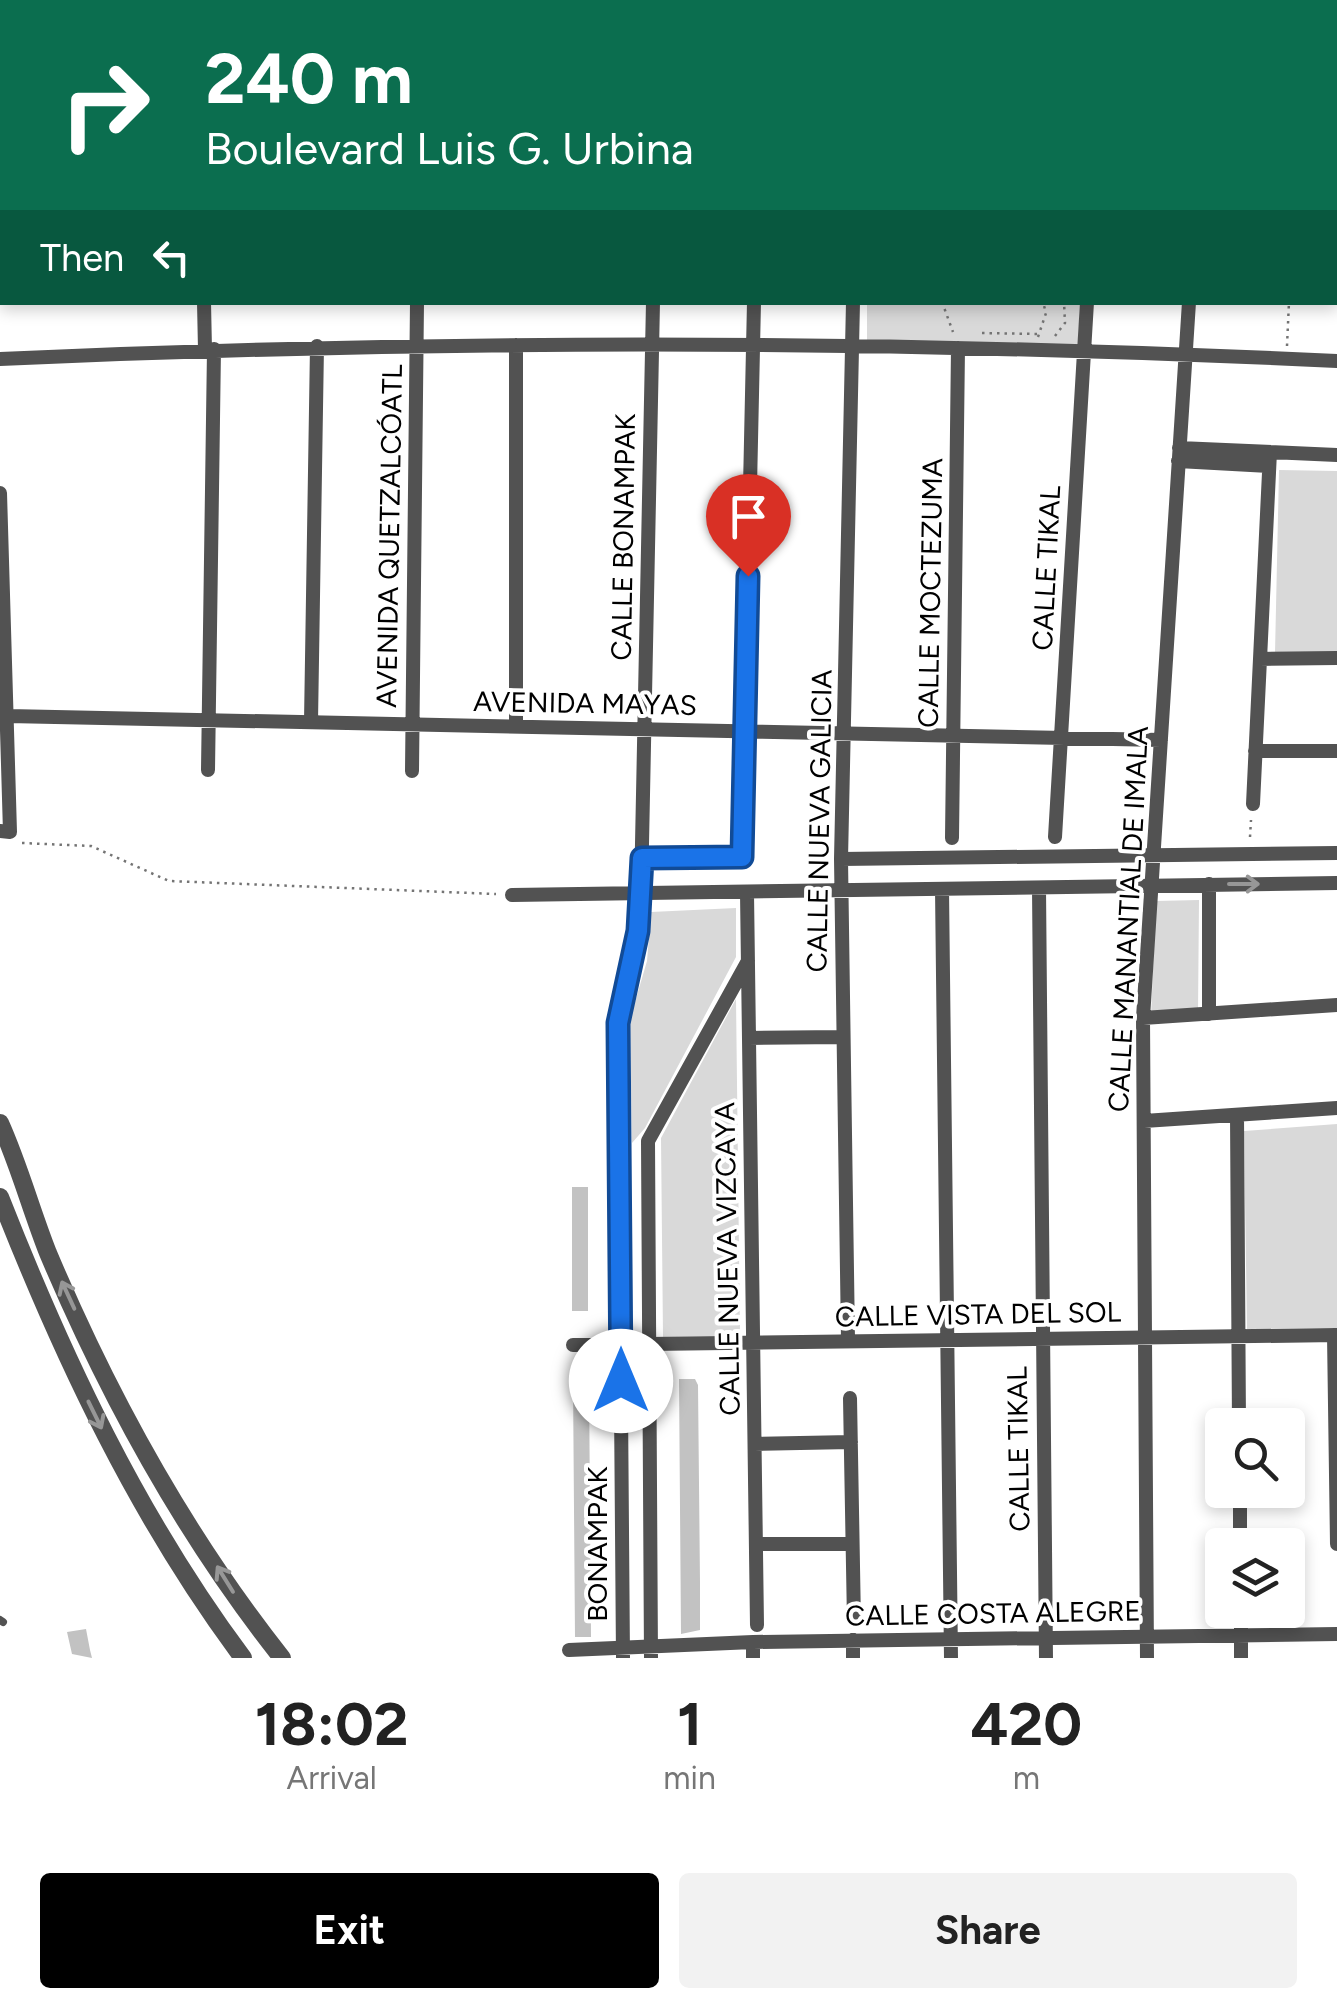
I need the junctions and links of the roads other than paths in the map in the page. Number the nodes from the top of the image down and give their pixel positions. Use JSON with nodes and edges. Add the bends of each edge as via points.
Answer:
{"nodes":[{"id":1,"x":204,"y":305,"type":"edge"},
{"id":2,"x":417,"y":305,"type":"edge"},
{"id":3,"x":652,"y":305,"type":"edge"},
{"id":4,"x":754,"y":305,"type":"edge"},
{"id":5,"x":853,"y":305,"type":"edge"},
{"id":6,"x":1088,"y":305,"type":"edge"},
{"id":7,"x":1189,"y":305,"type":"edge"},
{"id":8,"x":652,"y":342,"type":"junction"},
{"id":9,"x":754,"y":343,"type":"junction"},
{"id":10,"x":516,"y":345,"type":"junction"},
{"id":11,"x":318,"y":346,"type":"junction"},
{"id":12,"x":417,"y":346,"type":"junction"},
{"id":13,"x":852,"y":346,"type":"junction"},
{"id":14,"x":958,"y":348,"type":"junction"},
{"id":15,"x":1084,"y":349,"type":"junction"},
{"id":16,"x":210,"y":350,"type":"junction"},
{"id":17,"x":1186,"y":353,"type":"junction"},
{"id":18,"x":0,"y":359,"type":"edge"},
{"id":19,"x":1337,"y":361,"type":"edge"},
{"id":20,"x":1179,"y":455,"type":"junction"},
{"id":21,"x":1337,"y":455,"type":"edge"},
{"id":22,"x":1270,"y":459,"type":"junction"},
{"id":23,"x":0,"y":493,"type":"edge"},
{"id":24,"x":1337,"y":658,"type":"edge"},
{"id":25,"x":1260,"y":659,"type":"junction"},
{"id":26,"x":8,"y":716,"type":"junction"},
{"id":27,"x":209,"y":720,"type":"junction"},
{"id":28,"x":311,"y":722,"type":"junction"},
{"id":29,"x":412,"y":724,"type":"junction"},
{"id":30,"x":516,"y":726,"type":"junction"},
{"id":31,"x":644,"y":729,"type":"junction"},
{"id":32,"x":745,"y":731,"type":"junction"},
{"id":33,"x":844,"y":733,"type":"junction"},
{"id":34,"x":953,"y":736,"type":"junction"},
{"id":35,"x":1061,"y":738,"type":"junction"},
{"id":36,"x":1161,"y":740,"type":"junction"},
{"id":37,"x":1255,"y":751,"type":"junction"},
{"id":38,"x":1337,"y":751,"type":"edge"},
{"id":39,"x":208,"y":770,"type":"dead end"},
{"id":40,"x":412,"y":771,"type":"dead end"},
{"id":41,"x":1252,"y":804,"type":"road end"},
{"id":42,"x":5,"y":832,"type":"edge"},
{"id":43,"x":1055,"y":836,"type":"dead end"},
{"id":44,"x":952,"y":838,"type":"dead end"},
{"id":45,"x":1337,"y":853,"type":"edge"},
{"id":46,"x":1153,"y":854,"type":"junction"},
{"id":47,"x":642,"y":858,"type":"junction"},
{"id":48,"x":841,"y":858,"type":"junction"},
{"id":49,"x":1337,"y":883,"type":"edge"},
{"id":50,"x":1209,"y":884,"type":"junction"},
{"id":51,"x":1151,"y":885,"type":"junction"},
{"id":52,"x":1039,"y":888,"type":"junction"},
{"id":53,"x":942,"y":890,"type":"junction"},
{"id":54,"x":841,"y":892,"type":"junction"},
{"id":55,"x":641,"y":893,"type":"junction"},
{"id":56,"x":747,"y":893,"type":"junction"},
{"id":57,"x":512,"y":895,"type":"road end"},
{"id":58,"x":748,"y":960,"type":"junction"},
{"id":59,"x":1337,"y":1005,"type":"edge"},
{"id":60,"x":1209,"y":1014,"type":"junction"},
{"id":61,"x":1143,"y":1018,"type":"junction"},
{"id":62,"x":843,"y":1037,"type":"junction"},
{"id":63,"x":749,"y":1038,"type":"junction"},
{"id":64,"x":1337,"y":1108,"type":"edge"},
{"id":65,"x":1237,"y":1114,"type":"junction"},
{"id":66,"x":1144,"y":1120,"type":"junction"},
{"id":67,"x":0,"y":1124,"type":"edge"},
{"id":68,"x":0,"y":1198,"type":"edge"},
{"id":69,"x":1336,"y":1335,"type":"edge"},
{"id":70,"x":1238,"y":1336,"type":"junction"},
{"id":71,"x":1145,"y":1337,"type":"junction"},
{"id":72,"x":1042,"y":1338,"type":"junction"},
{"id":73,"x":947,"y":1339,"type":"junction"},
{"id":74,"x":848,"y":1340,"type":"junction"},
{"id":75,"x":649,"y":1342,"type":"junction"},
{"id":76,"x":753,"y":1342,"type":"junction"},
{"id":77,"x":620,"y":1343,"type":"junction"},
{"id":78,"x":573,"y":1345,"type":"dead end"},
{"id":79,"x":850,"y":1398,"type":"dead end"},
{"id":80,"x":1239,"y":1408,"type":"edge"},
{"id":81,"x":851,"y":1442,"type":"junction"},
{"id":82,"x":755,"y":1444,"type":"junction"},
{"id":83,"x":756,"y":1544,"type":"junction"},
{"id":84,"x":852,"y":1544,"type":"junction"},
{"id":85,"x":1337,"y":1544,"type":"edge"},
{"id":86,"x":854,"y":1622,"type":"dead end"},
{"id":87,"x":757,"y":1624,"type":"dead end"},
{"id":88,"x":1241,"y":1628,"type":"edge"},
{"id":89,"x":1337,"y":1634,"type":"edge"},
{"id":90,"x":1241,"y":1635,"type":"junction"},
{"id":91,"x":1147,"y":1636,"type":"junction"},
{"id":92,"x":1045,"y":1638,"type":"junction"},
{"id":93,"x":951,"y":1639,"type":"junction"},
{"id":94,"x":853,"y":1640,"type":"junction"},
{"id":95,"x":753,"y":1642,"type":"junction"},
{"id":96,"x":569,"y":1650,"type":"dead end"},
{"id":97,"x":623,"y":1653,"type":"edge"},
{"id":98,"x":650,"y":1653,"type":"edge"},
{"id":99,"x":243,"y":1658,"type":"edge"},
{"id":100,"x":282,"y":1658,"type":"edge"},
{"id":101,"x":753,"y":1658,"type":"edge"},
{"id":102,"x":853,"y":1658,"type":"edge"},
{"id":103,"x":951,"y":1658,"type":"edge"},
{"id":104,"x":1046,"y":1658,"type":"edge"},
{"id":105,"x":1147,"y":1658,"type":"edge"},
{"id":106,"x":1241,"y":1658,"type":"edge"}],
"edges":[{"from":1,"to":16,"type":"street"},
{"from":2,"to":12,"type":"street","name":"AVENIDA QUETZALCÓATL"},
{"from":3,"to":8,"type":"street","name":"CALLE BONAMPAK"},
{"from":4,"to":9,"type":"street"},
{"from":5,"to":13,"type":"street","name":"CALLE NUEVA GALICIA"},
{"from":6,"to":15,"type":"street","name":"CALLE TIKAL"},
{"from":7,"to":17,"type":"street","name":"CALLE MANANTIAL DE IMALA"},
{"from":8,"to":9,"type":"street"},
{"from":8,"to":10,"type":"street"},
{"from":8,"to":31,"type":"street","name":"CALLE BONAMPAK"},
{"from":9,"to":13,"type":"street"},
{"from":9,"to":32,"type":"street"},
{"from":10,"to":12,"type":"street"},
{"from":10,"to":30,"type":"street"},
{"from":11,"to":12,"type":"street"},
{"from":11,"to":16,"type":"street"},
{"from":11,"to":28,"type":"street"},
{"from":12,"to":29,"type":"street","name":"AVENIDA QUETZALCÓATL"},
{"from":13,"to":14,"type":"street"},
{"from":13,"to":33,"type":"street","name":"CALLE NUEVA GALICIA"},
{"from":14,"to":15,"type":"street"},
{"from":14,"to":34,"type":"street","name":"CALLE MOCTEZUMA"},
{"from":15,"to":17,"type":"street"},
{"from":15,"to":35,"type":"street","name":"CALLE TIKAL"},
{"from":16,"to":18,"type":"street"},
{"from":16,"to":27,"type":"street"},
{"from":17,"to":19,"type":"street"},
{"from":17,"to":20,"type":"street","name":"CALLE MANANTIAL DE IMALA"},
{"from":20,"to":22,"type":"street"},
{"from":20,"to":36,"type":"street","name":"CALLE MANANTIAL DE IMALA"},
{"from":21,"to":22,"type":"street"},
{"from":22,"to":25,"type":"street"},
{"from":23,"to":26,"type":"street"},
{"from":24,"to":25,"type":"street"},
{"from":25,"to":37,"type":"street"},
{"from":26,"to":27,"type":"street","name":"AVENIDA MAYAS"},
{"from":26,"to":42,"type":"street"},
{"from":27,"to":28,"type":"street","name":"AVENIDA MAYAS"},
{"from":27,"to":39,"type":"street"},
{"from":28,"to":29,"type":"street","name":"AVENIDA MAYAS"},
{"from":29,"to":30,"type":"street","name":"AVENIDA MAYAS"},
{"from":29,"to":40,"type":"street","name":"AVENIDA QUETZALCÓATL"},
{"from":30,"to":31,"type":"street","name":"AVENIDA MAYAS"},
{"from":31,"to":32,"type":"street","name":"AVENIDA MAYAS"},
{"from":31,"to":47,"type":"street","name":"CALLE BONAMPAK"},
{"from":32,"to":33,"type":"street","name":"AVENIDA MAYAS"},
{"from":32,"to":47,"type":"street","via":[[742,857]]},
{"from":33,"to":34,"type":"street","name":"AVENIDA MAYAS"},
{"from":33,"to":48,"type":"street","name":"CALLE NUEVA GALICIA"},
{"from":34,"to":35,"type":"street","name":"AVENIDA MAYAS"},
{"from":34,"to":44,"type":"street","name":"CALLE MOCTEZUMA"},
{"from":35,"to":36,"type":"street","name":"AVENIDA MAYAS"},
{"from":35,"to":43,"type":"street","name":"CALLE TIKAL"},
{"from":36,"to":46,"type":"street","name":"CALLE MANANTIAL DE IMALA"},
{"from":37,"to":38,"type":"street"},
{"from":37,"to":41,"type":"street"},
{"from":45,"to":46,"type":"street"},
{"from":46,"to":48,"type":"street"},
{"from":46,"to":51,"type":"street","name":"CALLE MANANTIAL DE IMALA"},
{"from":47,"to":55,"type":"street","name":"CALLE BONAMPAK"},
{"from":48,"to":54,"type":"street","name":"CALLE NUEVA GALICIA"},
{"from":50,"to":49,"type":"street","one_way":true},
{"from":50,"to":51,"type":"street"},
{"from":50,"to":60,"type":"street"},
{"from":51,"to":52,"type":"street"},
{"from":51,"to":61,"type":"street","name":"CALLE MANANTIAL DE IMALA"},
{"from":52,"to":53,"type":"street"},
{"from":52,"to":72,"type":"street","name":"CALLE TIKAL"},
{"from":53,"to":54,"type":"street"},
{"from":53,"to":73,"type":"street"},
{"from":54,"to":56,"type":"street"},
{"from":54,"to":62,"type":"street","name":"CALLE NUEVA GALICIA"},
{"from":55,"to":56,"type":"street"},
{"from":55,"to":57,"type":"street"},
{"from":55,"to":77,"type":"street","name":"BONAMPAK","via":[[618,1023]]},
{"from":56,"to":58,"type":"street","name":"CALLE NUEVA VIZCAYA"},
{"from":58,"to":63,"type":"street","name":"CALLE NUEVA VIZCAYA"},
{"from":58,"to":75,"type":"street","name":"BONAMPAK","via":[[648,1141]]},
{"from":59,"to":60,"type":"street"},
{"from":60,"to":61,"type":"street"},
{"from":61,"to":66,"type":"street","name":"CALLE MANANTIAL DE IMALA"},
{"from":62,"to":63,"type":"street"},
{"from":62,"to":74,"type":"street","name":"CALLE NUEVA GALICIA"},
{"from":63,"to":76,"type":"street","name":"CALLE NUEVA VIZCAYA"},
{"from":64,"to":65,"type":"street"},
{"from":65,"to":66,"type":"street"},
{"from":65,"to":70,"type":"street"},
{"from":66,"to":71,"type":"street","name":"CALLE MANANTIAL DE IMALA"},
{"from":100,"to":67,"type":"street","one_way":true,"via":[[247,1614],[130,1422],[48,1252]]},
{"from":68,"to":99,"type":"street","one_way":true,"via":[[42,1304],[139,1501]]},
{"from":69,"to":70,"type":"street","name":"CALLE VISTA DEL SOL"},
{"from":69,"to":85,"type":"street"},
{"from":70,"to":71,"type":"street","name":"CALLE VISTA DEL SOL"},
{"from":70,"to":80,"type":"street"},
{"from":71,"to":72,"type":"street","name":"CALLE VISTA DEL SOL"},
{"from":71,"to":91,"type":"street","name":"CALLE MANANTIAL DE IMALA"},
{"from":72,"to":73,"type":"street","name":"CALLE VISTA DEL SOL"},
{"from":72,"to":92,"type":"street","name":"CALLE TIKAL"},
{"from":73,"to":74,"type":"street","name":"CALLE VISTA DEL SOL"},
{"from":73,"to":93,"type":"street"},
{"from":74,"to":76,"type":"street","name":"CALLE VISTA DEL SOL"},
{"from":75,"to":76,"type":"street","name":"CALLE VISTA DEL SOL"},
{"from":75,"to":77,"type":"street","name":"CALLE VISTA DEL SOL"},
{"from":75,"to":98,"type":"street","name":"BONAMPAK"},
{"from":76,"to":82,"type":"street","name":"CALLE NUEVA VIZCAYA"},
{"from":77,"to":78,"type":"street","name":"CALLE VISTA DEL SOL"},
{"from":77,"to":97,"type":"street","name":"BONAMPAK"},
{"from":79,"to":81,"type":"street"},
{"from":81,"to":82,"type":"street"},
{"from":81,"to":84,"type":"street"},
{"from":82,"to":83,"type":"street","name":"CALLE NUEVA VIZCAYA"},
{"from":83,"to":84,"type":"street"},
{"from":83,"to":87,"type":"street","name":"CALLE NUEVA VIZCAYA"},
{"from":84,"to":86,"type":"street"},
{"from":88,"to":90,"type":"street"},
{"from":89,"to":90,"type":"street","name":"CALLE COSTA ALEGRE"},
{"from":90,"to":91,"type":"street","name":"CALLE COSTA ALEGRE"},
{"from":90,"to":106,"type":"street"},
{"from":91,"to":92,"type":"street","name":"CALLE COSTA ALEGRE"},
{"from":91,"to":105,"type":"street","name":"CALLE MANANTIAL DE IMALA"},
{"from":92,"to":93,"type":"street","name":"CALLE COSTA ALEGRE"},
{"from":92,"to":104,"type":"street","name":"CALLE TIKAL"},
{"from":93,"to":94,"type":"street","name":"CALLE COSTA ALEGRE"},
{"from":93,"to":103,"type":"street"},
{"from":94,"to":95,"type":"street","name":"CALLE COSTA ALEGRE"},
{"from":94,"to":102,"type":"street"},
{"from":95,"to":98,"type":"street","name":"CALLE COSTA ALEGRE"},
{"from":95,"to":101,"type":"street"},
{"from":96,"to":97,"type":"street","name":"CALLE COSTA ALEGRE"},
{"from":97,"to":98,"type":"street","name":"CALLE COSTA ALEGRE"}]}
